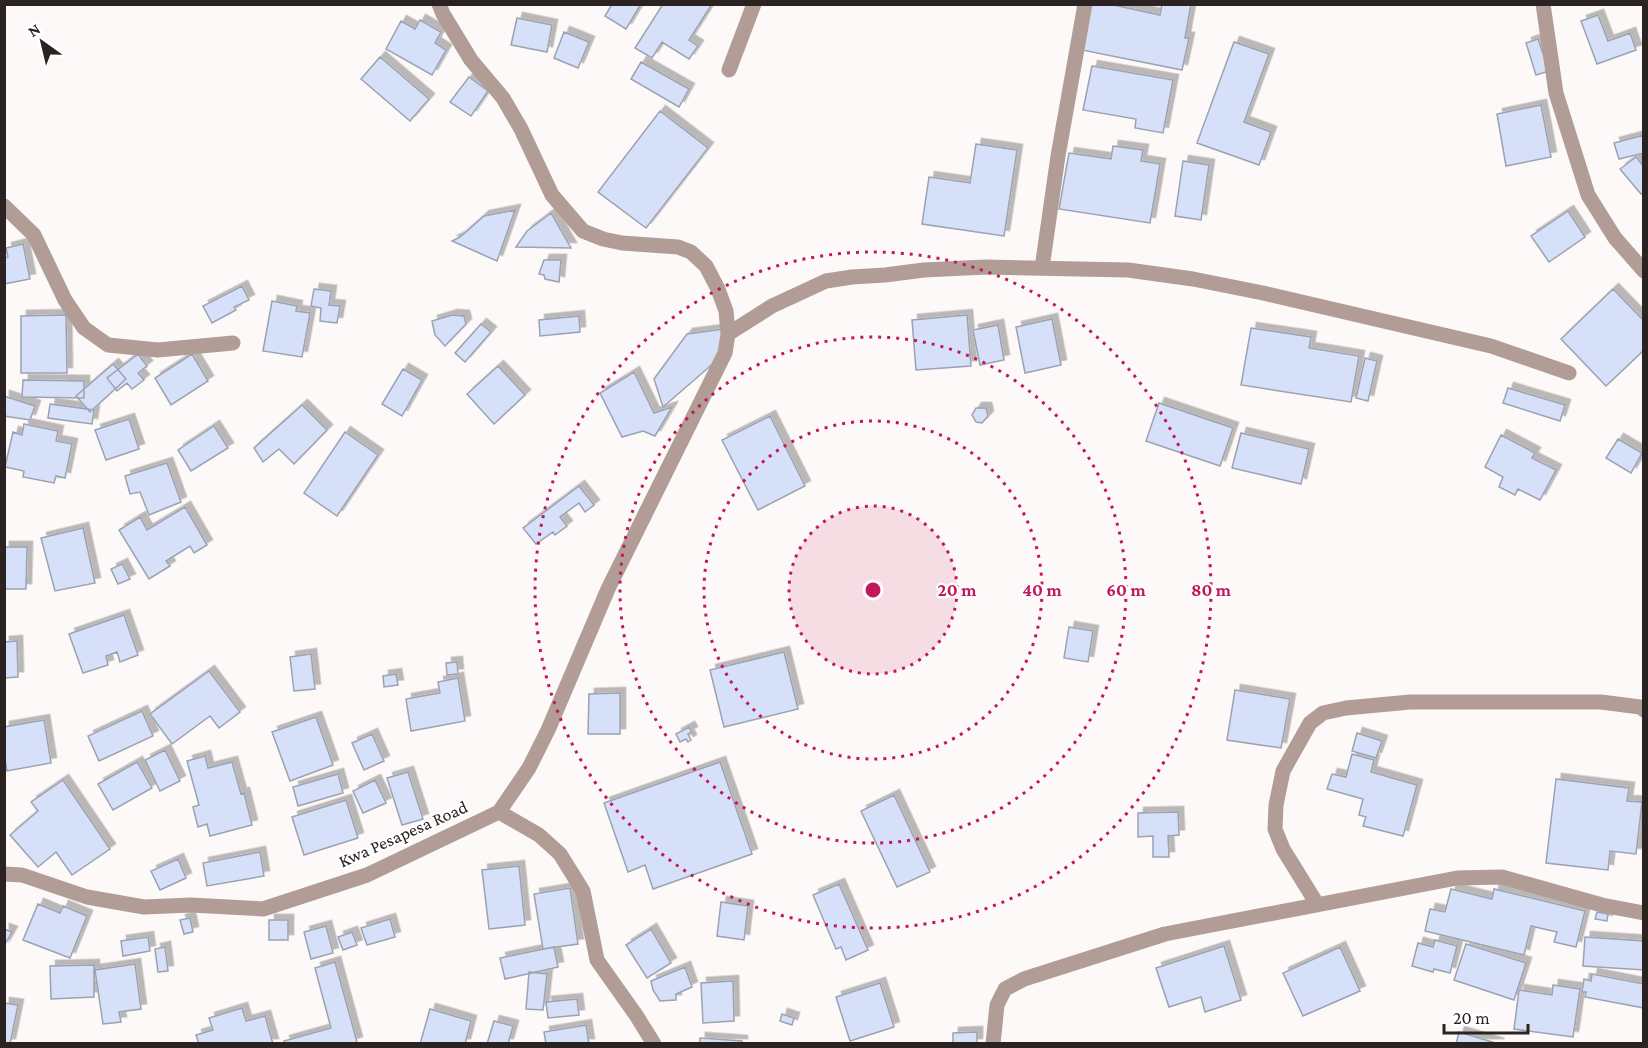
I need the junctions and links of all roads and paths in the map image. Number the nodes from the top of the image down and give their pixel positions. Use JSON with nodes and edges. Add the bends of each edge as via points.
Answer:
{"nodes":[{"id":1,"x":439,"y":4,"type":"edge"},
{"id":2,"x":754,"y":4,"type":"edge"},
{"id":3,"x":1084,"y":4,"type":"edge"},
{"id":4,"x":1543,"y":4,"type":"edge"},
{"id":5,"x":729,"y":70,"type":"dead end"},
{"id":6,"x":4,"y":206,"type":"edge"},
{"id":7,"x":1042,"y":268,"type":"junction"},
{"id":8,"x":1644,"y":271,"type":"edge"},
{"id":9,"x":728,"y":334,"type":"junction"},
{"id":10,"x":233,"y":343,"type":"dead end"},
{"id":11,"x":1569,"y":373,"type":"dead end"},
{"id":12,"x":1644,"y":710,"type":"edge"},
{"id":13,"x":499,"y":812,"type":"junction"},
{"id":14,"x":4,"y":874,"type":"edge"},
{"id":15,"x":1317,"y":904,"type":"junction"},
{"id":16,"x":1644,"y":913,"type":"edge"},
{"id":17,"x":654,"y":1044,"type":"edge"},
{"id":18,"x":993,"y":1044,"type":"edge"}],
"edges":[{"from":1,"to":9,"type":"street","via":[[471,60],[503,98],[552,195],[567,214],[583,231],[603,239],[678,247],[691,252],[706,266],[718,289],[726,311]]},
{"from":2,"to":5,"type":"street"},
{"from":3,"to":7,"type":"street"},
{"from":4,"to":8,"type":"street","via":[[1556,93],[1588,195],[1615,238]]},
{"from":6,"to":10,"type":"street","via":[[34,235],[65,300],[84,328],[108,345],[158,350]]},
{"from":7,"to":9,"type":"street","via":[[924,270],[826,281],[772,306]]},
{"from":7,"to":11,"type":"street","via":[[1128,270],[1263,292],[1491,346]]},
{"from":9,"to":13,"type":"street","via":[[724,353],[608,590],[548,730],[529,768]]},
{"from":12,"to":15,"type":"street","via":[[1601,702],[1410,702],[1323,713],[1310,723],[1283,771],[1275,829]]},
{"from":13,"to":14,"type":"street","name":"Kwa Pesapesa Road","via":[[367,875],[263,909],[144,907],[87,897],[22,875]]},
{"from":13,"to":17,"type":"street","via":[[539,835],[560,854],[583,891],[597,960]]},
{"from":15,"to":16,"type":"street","via":[[1457,878],[1502,877]]},
{"from":15,"to":18,"type":"street","via":[[1165,934],[1024,979],[1005,989],[997,1005]]}]}
